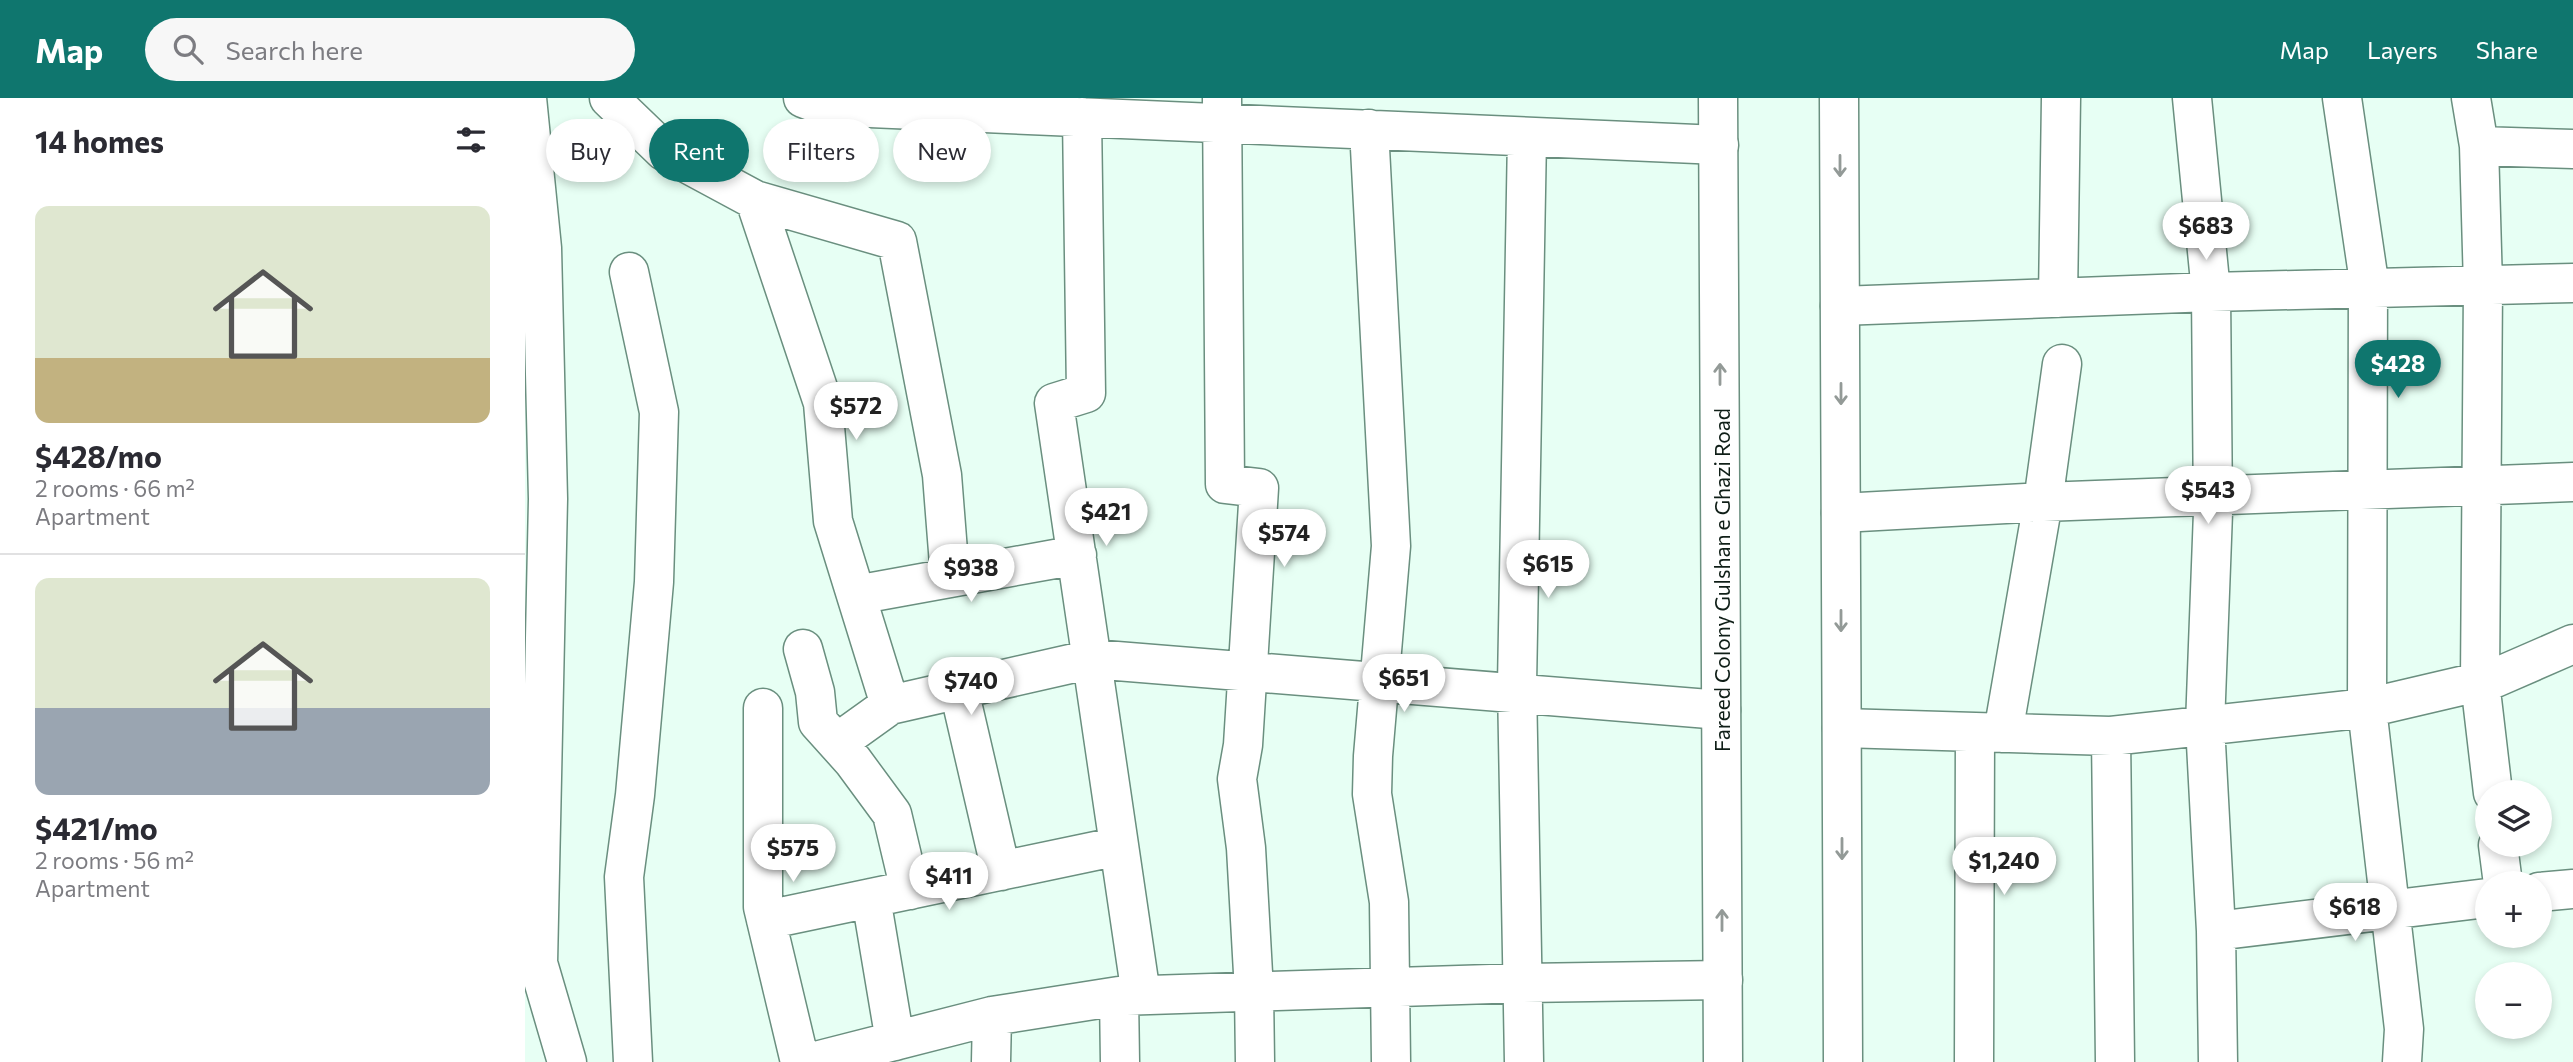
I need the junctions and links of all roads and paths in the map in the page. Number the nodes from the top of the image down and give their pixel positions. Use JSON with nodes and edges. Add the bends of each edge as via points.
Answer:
{"nodes":[{"id":1,"x":527,"y":98,"type":"edge"},
{"id":2,"x":609,"y":98,"type":"edge"},
{"id":3,"x":803,"y":98,"type":"edge"},
{"id":4,"x":1719,"y":98,"type":"edge"},
{"id":5,"x":1839,"y":98,"type":"edge"},
{"id":6,"x":2061,"y":98,"type":"edge"},
{"id":7,"x":2192,"y":98,"type":"edge"},
{"id":8,"x":2342,"y":98,"type":"edge"},
{"id":9,"x":2471,"y":98,"type":"edge"},
{"id":10,"x":1223,"y":111,"type":"edge"},
{"id":11,"x":1082,"y":117,"type":"junction"},
{"id":12,"x":1369,"y":129,"type":"junction"},
{"id":13,"x":1527,"y":137,"type":"junction"},
{"id":14,"x":1719,"y":145,"type":"junction"},
{"id":15,"x":2479,"y":146,"type":"junction"},
{"id":16,"x":2573,"y":149,"type":"edge"},
{"id":17,"x":755,"y":200,"type":"junction"},
{"id":18,"x":629,"y":272,"type":"dead end"},
{"id":19,"x":2573,"y":283,"type":"edge"},
{"id":20,"x":2483,"y":286,"type":"junction"},
{"id":21,"x":2368,"y":288,"type":"junction"},
{"id":22,"x":2211,"y":292,"type":"junction"},
{"id":23,"x":2058,"y":298,"type":"junction"},
{"id":24,"x":534,"y":305,"type":"edge"},
{"id":25,"x":1840,"y":306,"type":"junction"},
{"id":26,"x":2062,"y":364,"type":"dead end"},
{"id":27,"x":2573,"y":481,"type":"edge"},
{"id":28,"x":2482,"y":484,"type":"junction"},
{"id":29,"x":2368,"y":489,"type":"junction"},
{"id":30,"x":2213,"y":496,"type":"junction"},
{"id":31,"x":2043,"y":502,"type":"junction"},
{"id":32,"x":1841,"y":513,"type":"junction"},
{"id":33,"x":1077,"y":555,"type":"junction"},
{"id":34,"x":950,"y":577,"type":"junction"},
{"id":35,"x":856,"y":594,"type":"junction"},
{"id":36,"x":535,"y":641,"type":"edge"},
{"id":37,"x":2573,"y":644,"type":"edge"},
{"id":38,"x":803,"y":649,"type":"dead end"},
{"id":39,"x":1091,"y":659,"type":"junction"},
{"id":40,"x":1247,"y":672,"type":"junction"},
{"id":41,"x":1380,"y":682,"type":"junction"},
{"id":42,"x":2480,"y":682,"type":"junction"},
{"id":43,"x":959,"y":690,"type":"junction"},
{"id":44,"x":1517,"y":694,"type":"junction"},
{"id":45,"x":890,"y":705,"type":"junction"},
{"id":46,"x":763,"y":708,"type":"dead end"},
{"id":47,"x":2367,"y":708,"type":"junction"},
{"id":48,"x":1721,"y":710,"type":"junction"},
{"id":49,"x":2205,"y":725,"type":"junction"},
{"id":50,"x":1842,"y":729,"type":"junction"},
{"id":51,"x":1989,"y":732,"type":"junction"},
{"id":52,"x":2111,"y":736,"type":"junction"},
{"id":53,"x":837,"y":743,"type":"junction"},
{"id":54,"x":2491,"y":780,"type":"edge"},
{"id":55,"x":1119,"y":846,"type":"junction"},
{"id":56,"x":1001,"y":871,"type":"junction"},
{"id":57,"x":2573,"y":889,"type":"edge"},
{"id":58,"x":910,"y":890,"type":"junction"},
{"id":59,"x":2552,"y":891,"type":"edge"},
{"id":60,"x":871,"y":898,"type":"junction"},
{"id":61,"x":2475,"y":899,"type":"edge"},
{"id":62,"x":2390,"y":909,"type":"junction"},
{"id":63,"x":766,"y":920,"type":"junction"},
{"id":64,"x":2216,"y":931,"type":"junction"},
{"id":65,"x":532,"y":963,"type":"edge"},
{"id":66,"x":1723,"y":979,"type":"junction"},
{"id":67,"x":1522,"y":983,"type":"junction"},
{"id":68,"x":1391,"y":987,"type":"junction"},
{"id":69,"x":1254,"y":991,"type":"junction"},
{"id":70,"x":1130,"y":995,"type":"junction"},
{"id":71,"x":992,"y":1016,"type":"junction"},
{"id":72,"x":872,"y":1051,"type":"edge"},
{"id":73,"x":566,"y":1062,"type":"edge"},
{"id":74,"x":633,"y":1062,"type":"edge"},
{"id":75,"x":800,"y":1062,"type":"edge"},
{"id":76,"x":813,"y":1062,"type":"edge"},
{"id":77,"x":991,"y":1062,"type":"edge"},
{"id":78,"x":1120,"y":1062,"type":"edge"},
{"id":79,"x":1255,"y":1062,"type":"edge"},
{"id":80,"x":1391,"y":1062,"type":"edge"},
{"id":81,"x":1524,"y":1062,"type":"edge"},
{"id":82,"x":1723,"y":1062,"type":"edge"},
{"id":83,"x":1843,"y":1062,"type":"edge"},
{"id":84,"x":1975,"y":1062,"type":"edge"},
{"id":85,"x":2115,"y":1062,"type":"edge"},
{"id":86,"x":2218,"y":1062,"type":"edge"},
{"id":87,"x":2402,"y":1062,"type":"edge"}],
"edges":[{"from":1,"to":24,"type":"street","via":[[542,248]]},
{"from":2,"to":17,"type":"street","via":[[664,151]]},
{"from":3,"to":11,"type":"street","via":[[824,106]]},
{"from":4,"to":14,"type":"street","name":"Fareed Colony Gulshan e Ghazi Road"},
{"from":5,"to":25,"type":"street","one_way":true},
{"from":6,"to":23,"type":"street"},
{"from":7,"to":22,"type":"street"},
{"from":8,"to":21,"type":"street"},
{"from":9,"to":15,"type":"street"},
{"from":10,"to":11,"type":"street"},
{"from":10,"to":12,"type":"street"},
{"from":10,"to":40,"type":"street","via":[[1225,484],[1259,488]]},
{"from":11,"to":33,"type":"street","via":[[1086,393],[1054,403]]},
{"from":12,"to":13,"type":"street"},
{"from":12,"to":41,"type":"street","via":[[1391,546]]},
{"from":13,"to":14,"type":"street"},
{"from":13,"to":44,"type":"street"},
{"from":48,"to":14,"type":"street","name":"Fareed Colony Gulshan e Ghazi Road","one_way":true},
{"from":15,"to":16,"type":"street"},
{"from":15,"to":20,"type":"street"},
{"from":17,"to":34,"type":"street","via":[[897,241],[942,475]]},
{"from":17,"to":35,"type":"street","via":[[823,403],[833,521]]},
{"from":18,"to":74,"type":"street","via":[[659,412],[654,583],[624,877]]},
{"from":19,"to":20,"type":"street"},
{"from":20,"to":21,"type":"street"},
{"from":20,"to":28,"type":"street"},
{"from":21,"to":22,"type":"street"},
{"from":21,"to":29,"type":"street"},
{"from":22,"to":23,"type":"street"},
{"from":22,"to":30,"type":"street"},
{"from":23,"to":25,"type":"street"},
{"from":24,"to":36,"type":"street","via":[[548,499]]},
{"from":25,"to":32,"type":"street","one_way":true},
{"from":26,"to":31,"type":"street"},
{"from":27,"to":28,"type":"street"},
{"from":28,"to":29,"type":"street"},
{"from":28,"to":42,"type":"street"},
{"from":29,"to":30,"type":"street"},
{"from":29,"to":47,"type":"street"},
{"from":30,"to":31,"type":"street"},
{"from":30,"to":49,"type":"street"},
{"from":31,"to":32,"type":"street"},
{"from":31,"to":51,"type":"street"},
{"from":32,"to":50,"type":"street","one_way":true},
{"from":33,"to":34,"type":"street"},
{"from":33,"to":39,"type":"street"},
{"from":34,"to":35,"type":"street"},
{"from":35,"to":45,"type":"street"},
{"from":36,"to":65,"type":"street"},
{"from":37,"to":42,"type":"street"},
{"from":38,"to":53,"type":"street","via":[[818,722]]},
{"from":39,"to":40,"type":"street"},
{"from":39,"to":43,"type":"street"},
{"from":39,"to":55,"type":"street"},
{"from":40,"to":41,"type":"street"},
{"from":40,"to":69,"type":"street","via":[[1237,779],[1247,848]]},
{"from":41,"to":44,"type":"street"},
{"from":41,"to":68,"type":"street","via":[[1372,794],[1389,902]]},
{"from":42,"to":47,"type":"street"},
{"from":42,"to":54,"type":"street"},
{"from":43,"to":45,"type":"street"},
{"from":43,"to":56,"type":"street"},
{"from":44,"to":48,"type":"street"},
{"from":44,"to":67,"type":"street"},
{"from":45,"to":53,"type":"street"},
{"from":46,"to":63,"type":"street"},
{"from":47,"to":49,"type":"street"},
{"from":47,"to":62,"type":"street"},
{"from":66,"to":48,"type":"street","name":"Fareed Colony Gulshan e Ghazi Road","one_way":true},
{"from":49,"to":52,"type":"street"},
{"from":49,"to":64,"type":"street"},
{"from":50,"to":51,"type":"street"},
{"from":50,"to":83,"type":"street","one_way":true},
{"from":51,"to":52,"type":"street"},
{"from":51,"to":84,"type":"street"},
{"from":52,"to":85,"type":"street"},
{"from":53,"to":58,"type":"street","via":[[892,814]]},
{"from":55,"to":56,"type":"street"},
{"from":55,"to":70,"type":"street"},
{"from":56,"to":58,"type":"street"},
{"from":57,"to":59,"type":"street"},
{"from":58,"to":60,"type":"street"},
{"from":60,"to":63,"type":"street"},
{"from":60,"to":72,"type":"street"},
{"from":61,"to":62,"type":"street"},
{"from":62,"to":64,"type":"street"},
{"from":62,"to":87,"type":"street","via":[[2404,1029]]},
{"from":63,"to":75,"type":"street"},
{"from":64,"to":86,"type":"street"},
{"from":65,"to":73,"type":"street"},
{"from":66,"to":67,"type":"street"},
{"from":66,"to":82,"type":"street","name":"Fareed Colony Gulshan e Ghazi Road"},
{"from":67,"to":68,"type":"street"},
{"from":67,"to":81,"type":"street"},
{"from":68,"to":69,"type":"street"},
{"from":68,"to":80,"type":"street"},
{"from":69,"to":70,"type":"street"},
{"from":69,"to":79,"type":"street"},
{"from":70,"to":71,"type":"street"},
{"from":70,"to":78,"type":"street"},
{"from":71,"to":72,"type":"street"},
{"from":71,"to":77,"type":"street"},
{"from":72,"to":76,"type":"street"}]}
